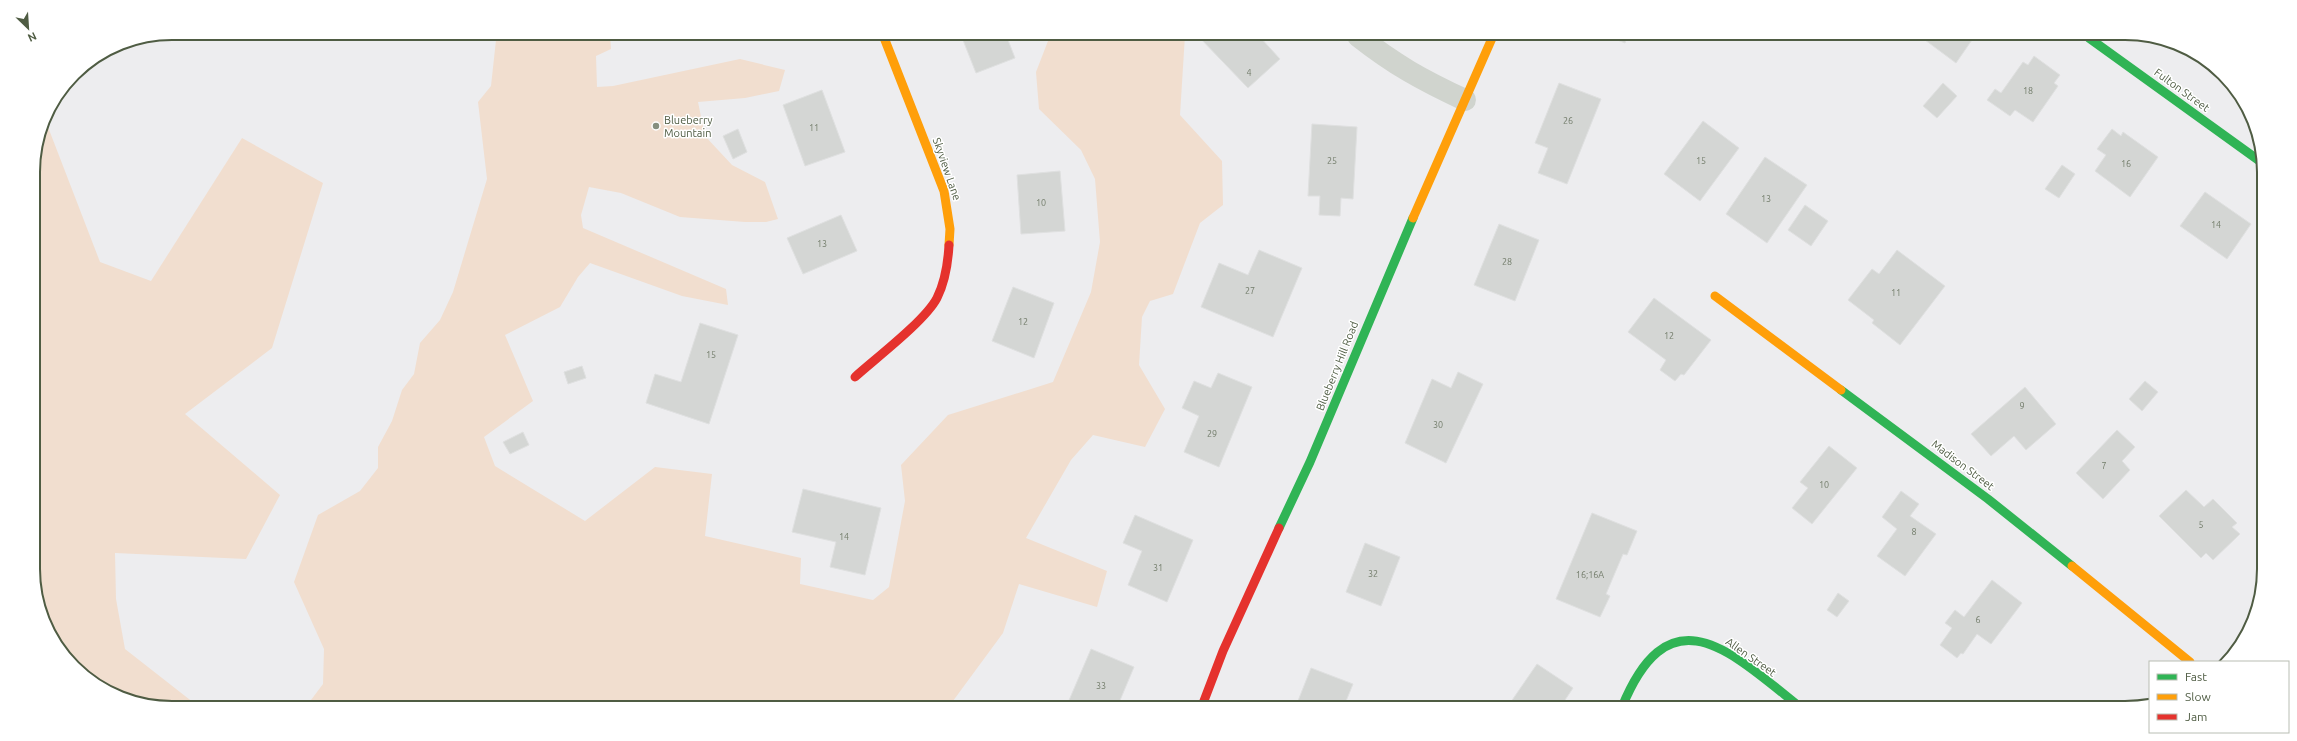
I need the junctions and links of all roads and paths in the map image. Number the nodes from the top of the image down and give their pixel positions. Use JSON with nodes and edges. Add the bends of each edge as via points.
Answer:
{"nodes":[{"id":1,"x":885,"y":40,"type":"edge"},
{"id":2,"x":1363,"y":40,"type":"edge"},
{"id":3,"x":1491,"y":40,"type":"edge"},
{"id":4,"x":2092,"y":40,"type":"edge"},
{"id":5,"x":1465,"y":100,"type":"junction"},
{"id":6,"x":2256,"y":158,"type":"edge"},
{"id":7,"x":1715,"y":296,"type":"dead end"},
{"id":8,"x":855,"y":377,"type":"dead end"},
{"id":9,"x":2189,"y":661,"type":"edge"},
{"id":10,"x":1204,"y":701,"type":"edge"},
{"id":11,"x":1625,"y":701,"type":"edge"},
{"id":12,"x":1792,"y":701,"type":"edge"}],
"edges":[{"from":1,"to":8,"type":"street","name":"Skyview Lane","via":[[944,191],[950,229],[948,260],[942,287],[925,314]]},
{"from":2,"to":5,"type":"street","via":[[1388,60],[1416,77]]},
{"from":3,"to":5,"type":"street","name":"Blueberry Hill Road"},
{"from":4,"to":6,"type":"street","name":"Fulton Street"},
{"from":5,"to":10,"type":"street","name":"Blueberry Hill Road","via":[[1379,295],[1310,462],[1223,651]]},
{"from":7,"to":9,"type":"street","name":"Madison Street","via":[[1988,499]]},
{"from":11,"to":12,"type":"street","name":"Allen Street","via":[[1638,674],[1649,659],[1678,641],[1693,639],[1713,645],[1726,653]]}]}
